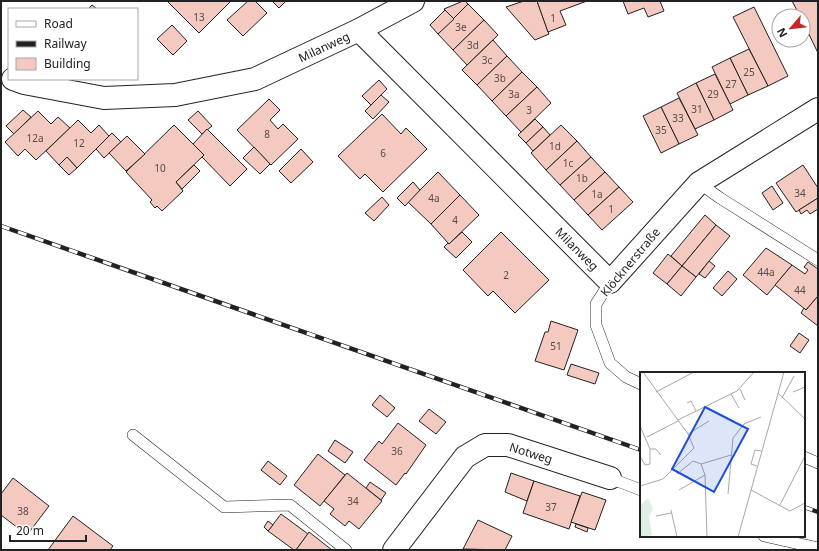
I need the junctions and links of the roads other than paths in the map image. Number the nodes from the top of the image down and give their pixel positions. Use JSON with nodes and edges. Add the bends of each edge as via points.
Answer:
{"nodes":[{"id":1,"x":413,"y":1,"type":"edge"},
{"id":2,"x":359,"y":30,"type":"junction"},
{"id":3,"x":16,"y":80,"type":"edge"},
{"id":4,"x":818,"y":109,"type":"edge"},
{"id":5,"x":699,"y":183,"type":"junction"},
{"id":6,"x":818,"y":260,"type":"edge"},
{"id":7,"x":610,"y":282,"type":"junction"},
{"id":8,"x":640,"y":384,"type":"edge"},
{"id":9,"x":133,"y":435,"type":"dead end"},
{"id":10,"x":805,"y":457,"type":"edge"},
{"id":11,"x":818,"y":463,"type":"edge"},
{"id":12,"x":610,"y":478,"type":"joint"},
{"id":13,"x":640,"y":490,"type":"edge"},
{"id":14,"x":768,"y":537,"type":"edge"},
{"id":15,"x":818,"y":548,"type":"edge"},
{"id":16,"x":346,"y":550,"type":"edge"},
{"id":17,"x":394,"y":550,"type":"edge"}],
"edges":[{"from":1,"to":2,"type":"street"},
{"from":2,"to":3,"type":"street","name":"Milanweg","via":[[255,79],[175,95],[104,98]]},
{"from":2,"to":7,"type":"street","name":"Milanweg"},
{"from":4,"to":5,"type":"street","name":"Klöcknerstraße"},
{"from":5,"to":6,"type":"lane"},
{"from":5,"to":7,"type":"street","name":"Klöcknerstraße"},
{"from":7,"to":8,"type":"lane","name":"Klöcknerstraße","via":[[596,304],[596,325],[610,363],[626,377]]},
{"from":9,"to":16,"type":"lane","via":[[224,507],[290,506]]},
{"from":10,"to":11,"type":"lane"},
{"from":12,"to":13,"type":"lane","name":"Notweg"},
{"from":12,"to":17,"type":"street","name":"Notweg","via":[[508,445],[485,445],[465,457]]},
{"from":14,"to":15,"type":"lane"}]}
